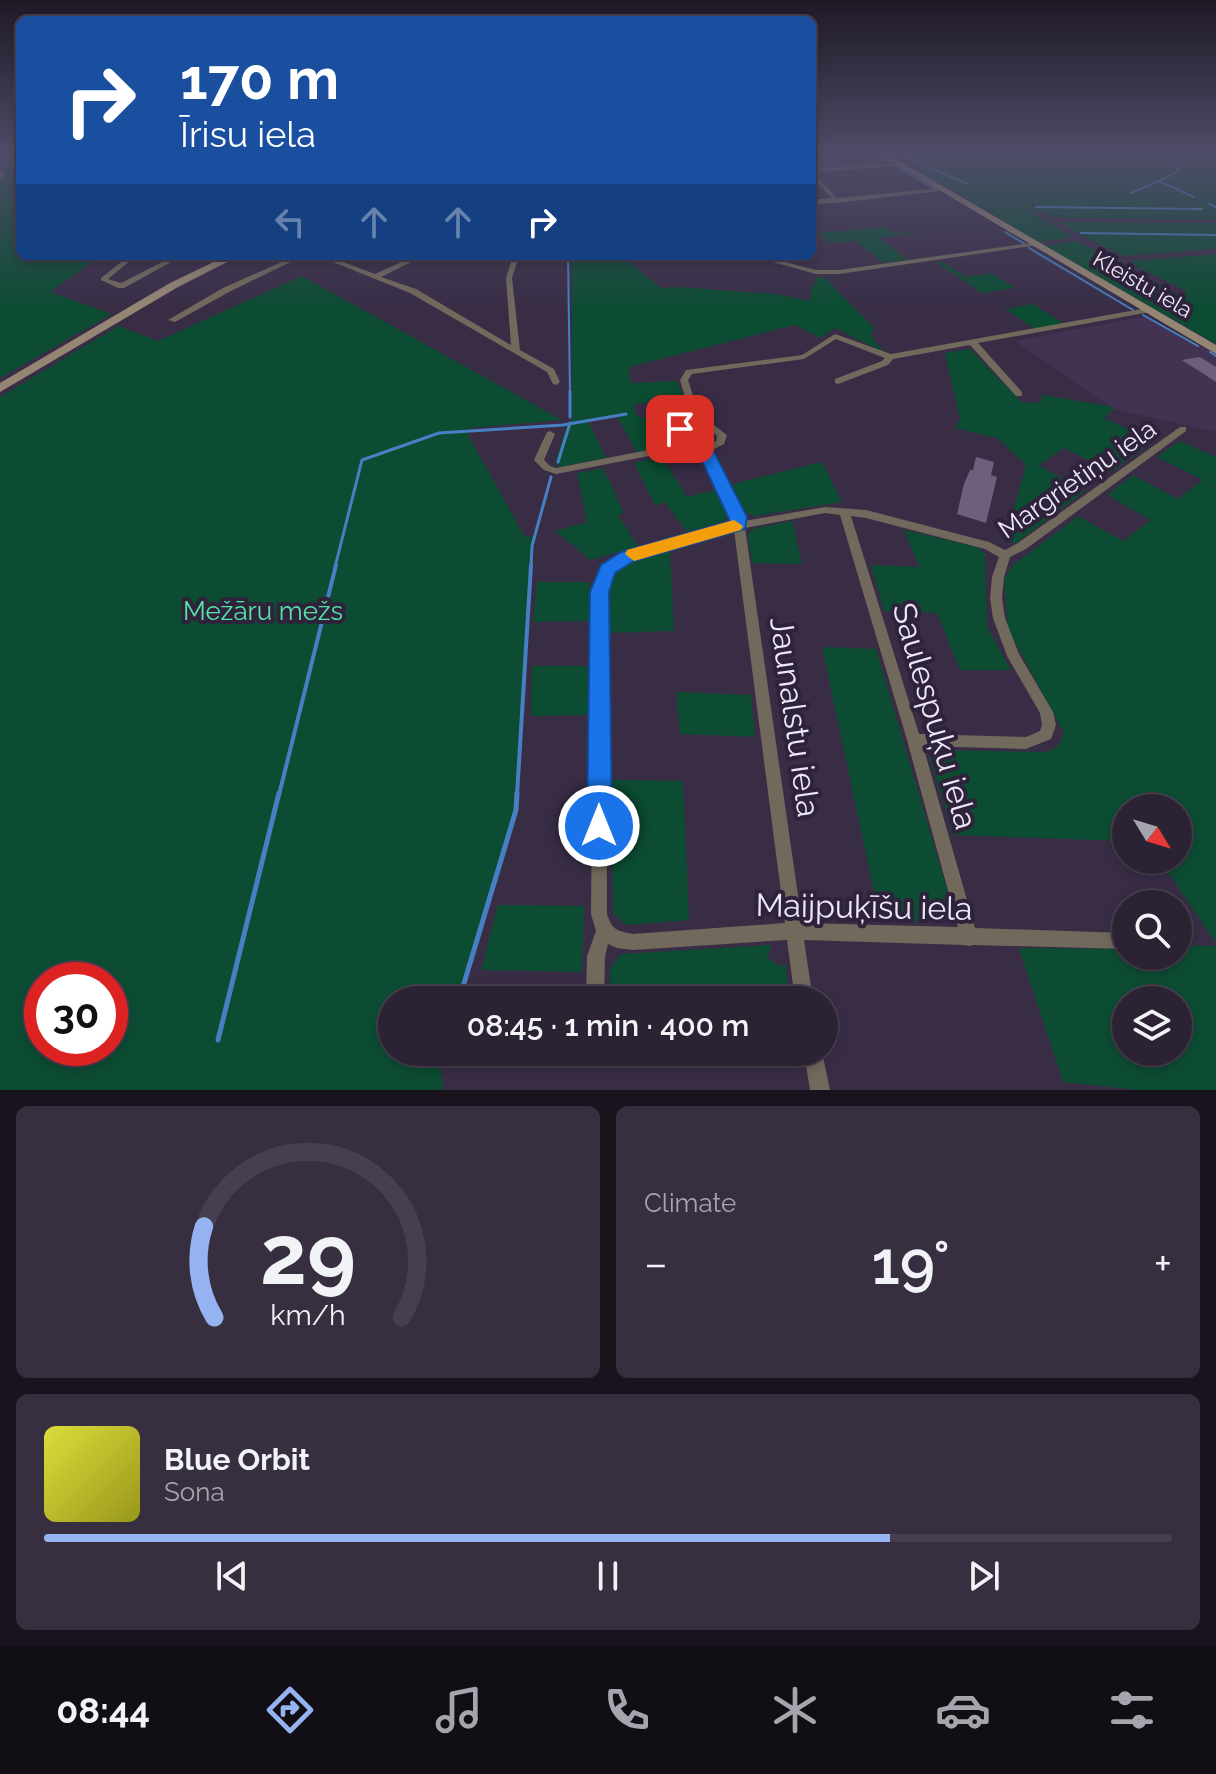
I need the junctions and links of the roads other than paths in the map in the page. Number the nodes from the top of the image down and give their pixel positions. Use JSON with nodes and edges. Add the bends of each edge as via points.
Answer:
{"nodes":[{"id":1,"x":972,"y":206,"type":"edge"},
{"id":2,"x":1037,"y":244,"type":"junction"},
{"id":3,"x":128,"y":260,"type":"edge"},
{"id":4,"x":171,"y":260,"type":"edge"},
{"id":5,"x":226,"y":260,"type":"edge"},
{"id":6,"x":291,"y":260,"type":"edge"},
{"id":7,"x":331,"y":260,"type":"edge"},
{"id":8,"x":411,"y":260,"type":"edge"},
{"id":9,"x":515,"y":260,"type":"edge"},
{"id":10,"x":770,"y":260,"type":"edge"},
{"id":11,"x":375,"y":277,"type":"junction"},
{"id":12,"x":1147,"y":310,"type":"junction"},
{"id":13,"x":172,"y":320,"type":"dead end"},
{"id":14,"x":974,"y":344,"type":"junction"},
{"id":15,"x":1216,"y":350,"type":"edge"},
{"id":16,"x":516,"y":351,"type":"junction"},
{"id":17,"x":890,"y":357,"type":"junction"},
{"id":18,"x":838,"y":381,"type":"dead end"},
{"id":19,"x":556,"y":382,"type":"dead end"},
{"id":20,"x":0,"y":388,"type":"edge"},
{"id":21,"x":1019,"y":394,"type":"dead end"},
{"id":22,"x":697,"y":423,"type":"junction"},
{"id":23,"x":1183,"y":429,"type":"dead end"},
{"id":24,"x":550,"y":434,"type":"dead end"},
{"id":25,"x":685,"y":446,"type":"junction"},
{"id":26,"x":705,"y":450,"type":"junction"},
{"id":27,"x":844,"y":512,"type":"junction"},
{"id":28,"x":739,"y":525,"type":"junction"},
{"id":29,"x":1005,"y":555,"type":"junction"},
{"id":30,"x":914,"y":740,"type":"junction"},
{"id":31,"x":604,"y":931,"type":"junction"},
{"id":32,"x":794,"y":931,"type":"junction"},
{"id":33,"x":969,"y":938,"type":"junction"},
{"id":34,"x":1112,"y":941,"type":"edge"},
{"id":35,"x":595,"y":986,"type":"edge"},
{"id":36,"x":802,"y":986,"type":"edge"},
{"id":37,"x":816,"y":1066,"type":"edge"},
{"id":38,"x":820,"y":1090,"type":"edge"}],
"edges":[{"from":1,"to":2,"type":"street","name":"Kleistu iela"},
{"from":2,"to":10,"type":"street","via":[[839,272]]},
{"from":2,"to":12,"type":"street","name":"Kleistu iela"},
{"from":3,"to":4,"type":"street","via":[[103,279],[121,286]]},
{"from":5,"to":20,"type":"street"},
{"from":6,"to":13,"type":"street"},
{"from":7,"to":11,"type":"street"},
{"from":8,"to":11,"type":"street"},
{"from":9,"to":16,"type":"street","via":[[509,278]]},
{"from":11,"to":16,"type":"street","via":[[413,291]]},
{"from":12,"to":14,"type":"street"},
{"from":12,"to":15,"type":"street","name":"Kleistu iela"},
{"from":14,"to":17,"type":"street"},
{"from":14,"to":21,"type":"street"},
{"from":16,"to":19,"type":"street","via":[[551,371]]},
{"from":17,"to":18,"type":"street"},
{"from":17,"to":22,"type":"street","via":[[835,336],[804,357],[689,372],[684,380]]},
{"from":22,"to":25,"type":"street","via":[[680,429],[677,435]]},
{"from":22,"to":26,"type":"street","via":[[722,435],[721,442]]},
{"from":23,"to":29,"type":"street","name":"Margrietiņu iela"},
{"from":24,"to":25,"type":"street","via":[[539,460],[556,471]]},
{"from":25,"to":26,"type":"street"},
{"from":26,"to":28,"type":"street","name":"Jaunalstu iela"},
{"from":27,"to":28,"type":"street","via":[[825,510]]},
{"from":27,"to":29,"type":"street","via":[[989,546]]},
{"from":27,"to":30,"type":"street","name":"Saulespuķu iela"},
{"from":28,"to":31,"type":"street","via":[[619,560],[607,569],[600,592],[599,914]]},
{"from":28,"to":32,"type":"street","name":"Jaunalstu iela"},
{"from":29,"to":30,"type":"street","name":"Margrietiņu iela","via":[[996,575],[998,626],[1046,712],[1046,735],[1038,741]]},
{"from":30,"to":33,"type":"street","name":"Saulespuķu iela"},
{"from":31,"to":32,"type":"street","name":"Maijpuķīšu iela","via":[[633,942]]},
{"from":31,"to":35,"type":"street","via":[[596,956]]},
{"from":32,"to":33,"type":"street","name":"Maijpuķīšu iela"},
{"from":32,"to":36,"type":"street","name":"Jaunalstu iela"},
{"from":33,"to":34,"type":"street","name":"Maijpuķīšu iela"},
{"from":37,"to":38,"type":"street"}]}
